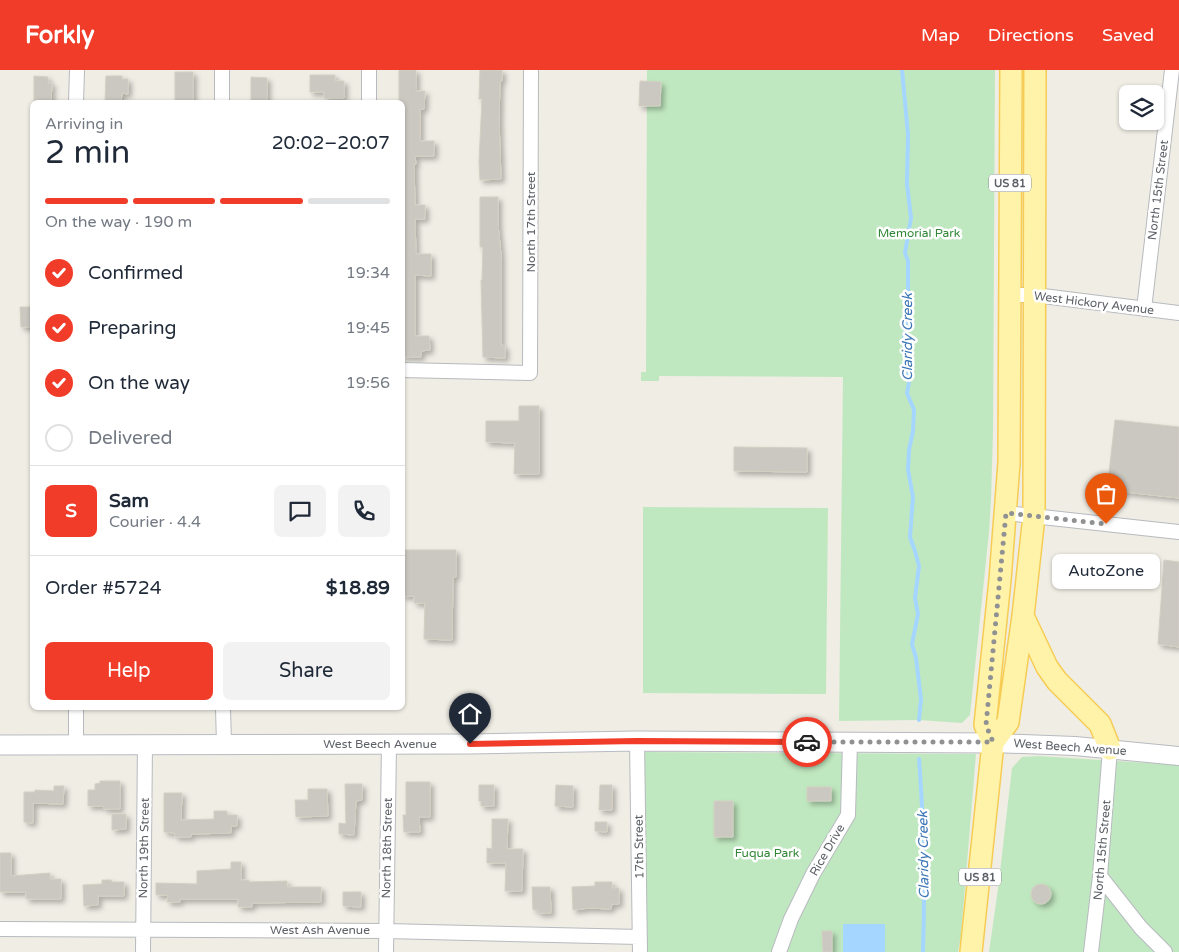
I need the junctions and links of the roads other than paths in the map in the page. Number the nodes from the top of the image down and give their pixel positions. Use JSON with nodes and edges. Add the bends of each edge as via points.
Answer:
{"nodes":[{"id":1,"x":77,"y":70,"type":"edge"},
{"id":2,"x":222,"y":70,"type":"edge"},
{"id":3,"x":370,"y":70,"type":"edge"},
{"id":4,"x":531,"y":70,"type":"edge"},
{"id":5,"x":1011,"y":70,"type":"edge"},
{"id":6,"x":1035,"y":70,"type":"edge"},
{"id":7,"x":1172,"y":70,"type":"edge"},
{"id":8,"x":76,"y":100,"type":"edge"},
{"id":9,"x":222,"y":100,"type":"edge"},
{"id":10,"x":370,"y":100,"type":"edge"},
{"id":11,"x":1009,"y":295,"type":"junction"},
{"id":12,"x":1035,"y":295,"type":"junction"},
{"id":13,"x":1144,"y":309,"type":"junction"},
{"id":14,"x":1179,"y":313,"type":"edge"},
{"id":15,"x":405,"y":370,"type":"edge"},
{"id":16,"x":1006,"y":513,"type":"junction"},
{"id":17,"x":1034,"y":516,"type":"junction"},
{"id":18,"x":1179,"y":532,"type":"edge"},
{"id":19,"x":1023,"y":616,"type":"junction"},
{"id":20,"x":76,"y":710,"type":"edge"},
{"id":21,"x":223,"y":710,"type":"edge"},
{"id":22,"x":989,"y":734,"type":"junction"},
{"id":23,"x":637,"y":741,"type":"junction"},
{"id":24,"x":850,"y":742,"type":"junction"},
{"id":25,"x":0,"y":744,"type":"edge"},
{"id":26,"x":76,"y":744,"type":"junction"},
{"id":27,"x":145,"y":744,"type":"junction"},
{"id":28,"x":224,"y":744,"type":"junction"},
{"id":29,"x":389,"y":744,"type":"junction"},
{"id":30,"x":1110,"y":748,"type":"junction"},
{"id":31,"x":1179,"y":756,"type":"edge"},
{"id":32,"x":1100,"y":876,"type":"junction"},
{"id":33,"x":0,"y":929,"type":"edge"},
{"id":34,"x":143,"y":930,"type":"junction"},
{"id":35,"x":386,"y":930,"type":"junction"},
{"id":36,"x":640,"y":937,"type":"junction"},
{"id":37,"x":143,"y":952,"type":"edge"},
{"id":38,"x":386,"y":952,"type":"edge"},
{"id":39,"x":640,"y":952,"type":"edge"},
{"id":40,"x":779,"y":952,"type":"edge"},
{"id":41,"x":971,"y":952,"type":"edge"},
{"id":42,"x":1091,"y":952,"type":"edge"},
{"id":43,"x":1165,"y":952,"type":"edge"}],
"edges":[{"from":1,"to":8,"type":"street"},
{"from":2,"to":9,"type":"street"},
{"from":3,"to":10,"type":"street"},
{"from":4,"to":15,"type":"street","name":"North 17th Street","via":[[530,373]]},
{"from":5,"to":11,"type":"main road","number":"US 81"},
{"from":6,"to":12,"type":"main road","number":"US 81"},
{"from":7,"to":13,"type":"street","name":"North 15th Street"},
{"from":11,"to":12,"type":"street","name":"West Hickory Avenue"},
{"from":11,"to":16,"type":"main road","number":"US 81"},
{"from":12,"to":13,"type":"street","name":"West Hickory Avenue"},
{"from":12,"to":17,"type":"main road","number":"US 81"},
{"from":13,"to":14,"type":"street","name":"West Hickory Avenue"},
{"from":16,"to":17,"type":"street"},
{"from":16,"to":22,"type":"main road","number":"US 81"},
{"from":17,"to":18,"type":"street"},
{"from":17,"to":19,"type":"main road","number":"US 81"},
{"from":19,"to":22,"type":"main road","number":"US 81","via":[[1008,722]]},
{"from":19,"to":30,"type":"main road","via":[[1047,667],[1100,724]]},
{"from":20,"to":26,"type":"street"},
{"from":21,"to":28,"type":"street"},
{"from":22,"to":24,"type":"main road","name":"West Beech Avenue"},
{"from":22,"to":30,"type":"street","name":"West Beech Avenue","via":[[1040,744]]},
{"from":22,"to":41,"type":"main road","number":"US 81"},
{"from":23,"to":24,"type":"main road","name":"West Beech Avenue"},
{"from":23,"to":29,"type":"main road","name":"West Beech Avenue"},
{"from":23,"to":36,"type":"street","name":"17th Street"},
{"from":24,"to":40,"type":"street","name":"Rice Drive","via":[[848,815],[812,874]]},
{"from":25,"to":26,"type":"main road","name":"West Beech Avenue"},
{"from":26,"to":27,"type":"main road","name":"West Beech Avenue"},
{"from":27,"to":28,"type":"main road","name":"West Beech Avenue"},
{"from":27,"to":34,"type":"street","name":"North 19th Street"},
{"from":28,"to":29,"type":"main road","name":"West Beech Avenue"},
{"from":29,"to":35,"type":"street","name":"North 18th Street"},
{"from":30,"to":31,"type":"street","name":"West Beech Avenue"},
{"from":30,"to":32,"type":"street","name":"North 15th Street"},
{"from":32,"to":42,"type":"street","name":"North 15th Street"},
{"from":32,"to":43,"type":"street","via":[[1141,928]]},
{"from":33,"to":34,"type":"street","name":"West Ash Avenue"},
{"from":34,"to":35,"type":"street","name":"West Ash Avenue"},
{"from":34,"to":37,"type":"street","name":"North 19th Street"},
{"from":35,"to":36,"type":"street","name":"West Ash Avenue"},
{"from":35,"to":38,"type":"street","name":"North 18th Street"},
{"from":36,"to":39,"type":"street","name":"17th Street"}]}
